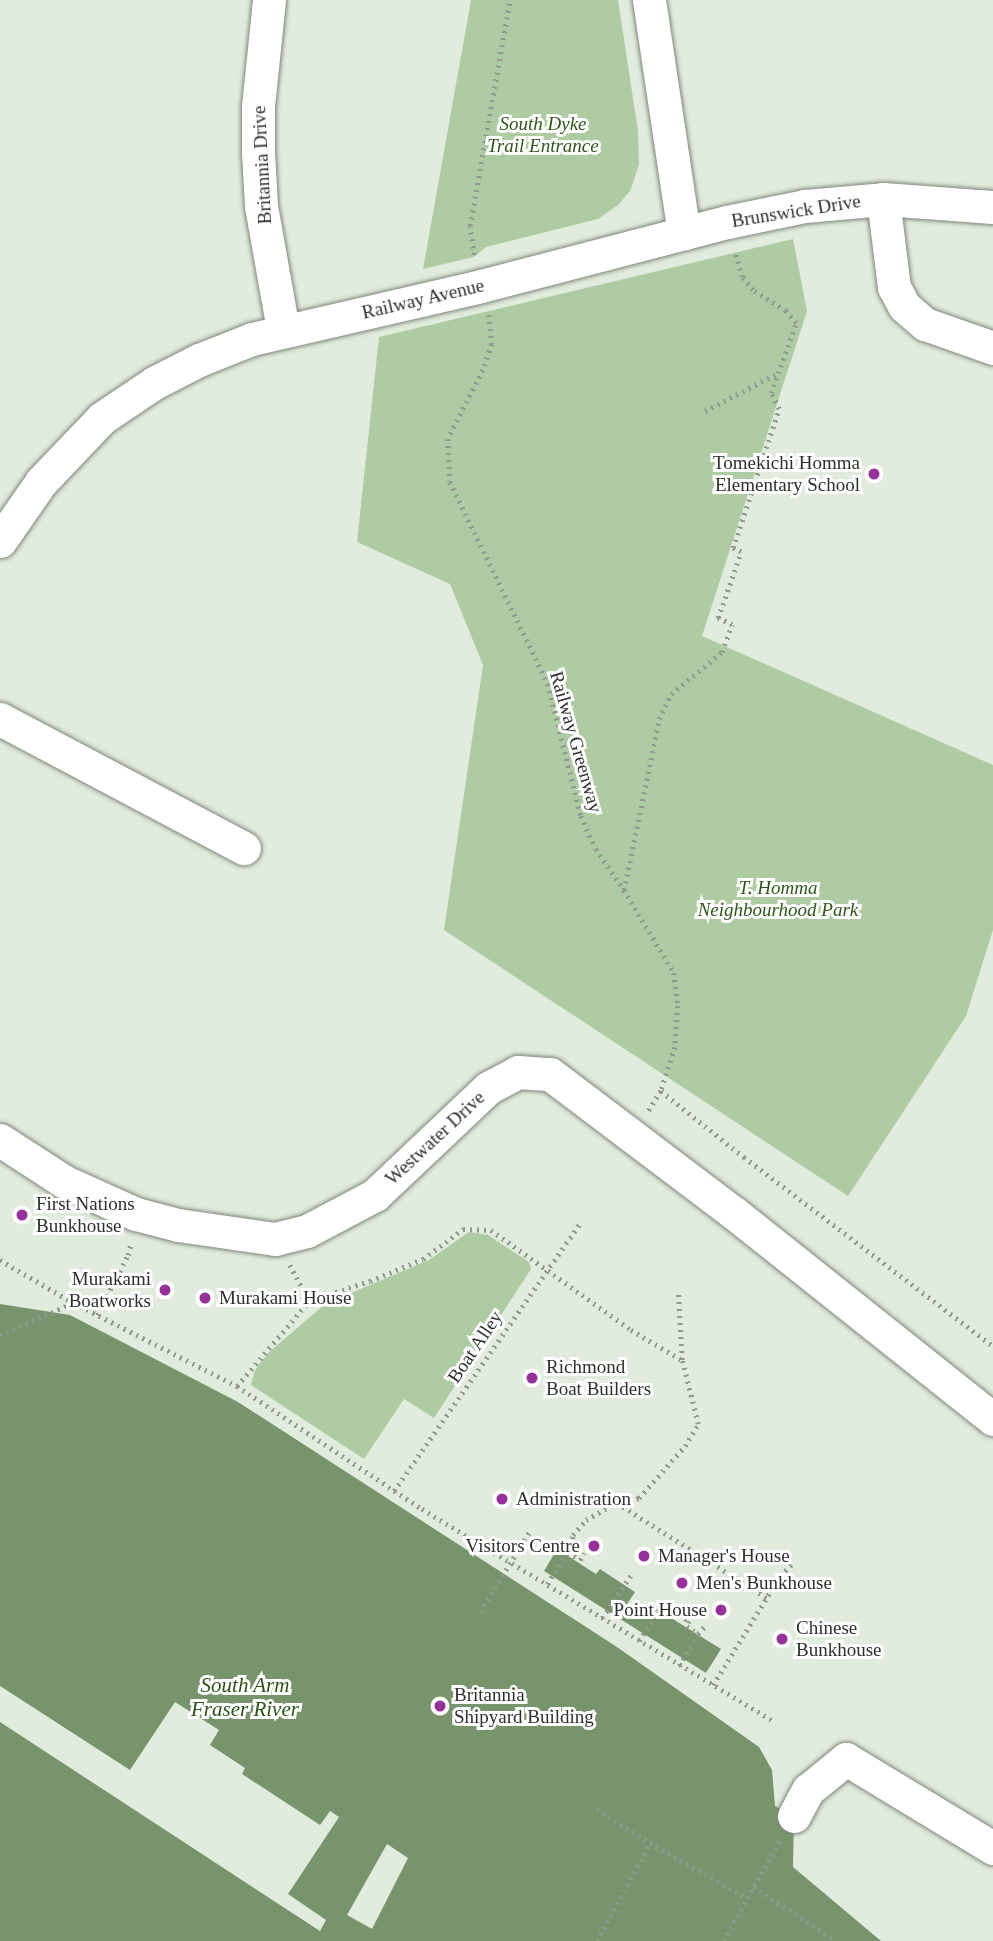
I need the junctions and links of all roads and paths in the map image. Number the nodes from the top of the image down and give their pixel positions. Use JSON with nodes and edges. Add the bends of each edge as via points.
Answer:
{"nodes":[{"id":1,"x":510,"y":0,"type":"edge"},
{"id":2,"x":649,"y":0,"type":"edge"},
{"id":3,"x":260,"y":1,"type":"edge"},
{"id":4,"x":883,"y":199,"type":"junction"},
{"id":5,"x":993,"y":207,"type":"edge"},
{"id":6,"x":684,"y":233,"type":"junction"},
{"id":7,"x":733,"y":245,"type":"dead end"},
{"id":8,"x":474,"y":257,"type":"dead end"},
{"id":9,"x":488,"y":310,"type":"dead end"},
{"id":10,"x":283,"y":330,"type":"junction"},
{"id":11,"x":993,"y":348,"type":"edge"},
{"id":12,"x":779,"y":373,"type":"junction"},
{"id":13,"x":705,"y":411,"type":"dead end"},
{"id":14,"x":0,"y":541,"type":"edge"},
{"id":15,"x":0,"y":719,"type":"edge"},
{"id":16,"x":244,"y":848,"type":"dead end"},
{"id":17,"x":624,"y":890,"type":"junction"},
{"id":18,"x":661,"y":1091,"type":"junction"},
{"id":19,"x":632,"y":1136,"type":"junction"},
{"id":20,"x":0,"y":1140,"type":"edge"},
{"id":21,"x":136,"y":1214,"type":"junction"},
{"id":22,"x":582,"y":1221,"type":"dead end"},
{"id":23,"x":0,"y":1260,"type":"edge"},
{"id":24,"x":547,"y":1268,"type":"junction"},
{"id":25,"x":678,"y":1290,"type":"dead end"},
{"id":26,"x":74,"y":1303,"type":"junction"},
{"id":27,"x":97,"y":1315,"type":"junction"},
{"id":28,"x":0,"y":1335,"type":"edge"},
{"id":29,"x":993,"y":1346,"type":"edge"},
{"id":30,"x":682,"y":1360,"type":"junction"},
{"id":31,"x":237,"y":1386,"type":"junction"},
{"id":32,"x":993,"y":1419,"type":"edge"},
{"id":33,"x":394,"y":1491,"type":"junction"},
{"id":34,"x":616,"y":1503,"type":"junction"},
{"id":35,"x":531,"y":1529,"type":"dead end"},
{"id":36,"x":568,"y":1552,"type":"junction"},
{"id":37,"x":584,"y":1552,"type":"dead end"},
{"id":38,"x":510,"y":1562,"type":"junction"},
{"id":39,"x":791,"y":1565,"type":"dead end"},
{"id":40,"x":631,"y":1575,"type":"dead end"},
{"id":41,"x":547,"y":1584,"type":"junction"},
{"id":42,"x":767,"y":1598,"type":"junction"},
{"id":43,"x":671,"y":1602,"type":"dead end"},
{"id":44,"x":667,"y":1608,"type":"junction"},
{"id":45,"x":480,"y":1612,"type":"dead end"},
{"id":46,"x":602,"y":1618,"type":"junction"},
{"id":47,"x":704,"y":1627,"type":"dead end"},
{"id":48,"x":698,"y":1634,"type":"junction"},
{"id":49,"x":639,"y":1641,"type":"junction"},
{"id":50,"x":680,"y":1666,"type":"junction"},
{"id":51,"x":713,"y":1685,"type":"junction"},
{"id":52,"x":774,"y":1721,"type":"dead end"},
{"id":53,"x":597,"y":1809,"type":"dead end"},
{"id":54,"x":794,"y":1816,"type":"joint"},
{"id":55,"x":650,"y":1843,"type":"junction"},
{"id":56,"x":993,"y":1848,"type":"edge"},
{"id":57,"x":754,"y":1887,"type":"junction"},
{"id":58,"x":747,"y":1898,"type":"junction"},
{"id":59,"x":597,"y":1941,"type":"edge"},
{"id":60,"x":724,"y":1941,"type":"edge"},
{"id":61,"x":836,"y":1941,"type":"edge"}],
"edges":[{"from":1,"to":8,"type":"path","via":[[470,226]]},
{"from":2,"to":6,"type":"street"},
{"from":3,"to":10,"type":"street","name":"Britannia Drive","via":[[261,206]]},
{"from":4,"to":5,"type":"street","name":"Brunswick Drive"},
{"from":4,"to":6,"type":"street","name":"Brunswick Drive","via":[[805,206]]},
{"from":4,"to":11,"type":"street","via":[[894,287],[904,306],[925,324]]},
{"from":6,"to":10,"type":"street","name":"Railway Avenue","via":[[481,286]]},
{"from":7,"to":12,"type":"path","via":[[742,277],[796,323]]},
{"from":9,"to":17,"type":"path","name":"Railway Greenway","via":[[492,344],[448,439],[450,482],[548,684],[581,816],[596,849]]},
{"from":10,"to":14,"type":"street","name":"Railway Avenue","via":[[199,360],[102,418],[41,482]]},
{"from":12,"to":13,"type":"path"},
{"from":12,"to":17,"type":"path","via":[[771,393],[779,409],[733,548],[741,552],[718,618],[732,625],[722,652],[671,694],[660,719]]},
{"from":15,"to":16,"type":"street"},
{"from":17,"to":18,"type":"path","name":"Railway Greenway","via":[[674,973],[678,1006],[675,1047]]},
{"from":18,"to":19,"type":"path","name":"Railway Greenway"},
{"from":18,"to":29,"type":"path"},
{"from":19,"to":21,"type":"street","name":"Westwater Drive","via":[[550,1074],[518,1072],[488,1087],[374,1195],[307,1231],[275,1239]]},
{"from":19,"to":32,"type":"street","name":"Westwater Drive"},
{"from":20,"to":21,"type":"street","name":"Westwater Drive","via":[[65,1182]]},
{"from":21,"to":27,"type":"path","via":[[128,1255]]},
{"from":22,"to":24,"type":"path","name":"Boat Alley"},
{"from":23,"to":26,"type":"path"},
{"from":24,"to":30,"type":"path","via":[[631,1330]]},
{"from":24,"to":31,"type":"path","via":[[491,1230],[463,1228],[424,1258],[309,1301]]},
{"from":24,"to":33,"type":"path","name":"Boat Alley"},
{"from":25,"to":30,"type":"path"},
{"from":26,"to":27,"type":"path"},
{"from":26,"to":28,"type":"path"},
{"from":27,"to":31,"type":"path"},
{"from":30,"to":34,"type":"path","via":[[698,1424],[685,1446],[639,1498]]},
{"from":31,"to":33,"type":"path"},
{"from":33,"to":38,"type":"path"},
{"from":34,"to":36,"type":"path","via":[[586,1520],[573,1535]]},
{"from":34,"to":42,"type":"path"},
{"from":35,"to":38,"type":"path"},
{"from":36,"to":37,"type":"path","via":[[579,1560]]},
{"from":36,"to":41,"type":"path"},
{"from":38,"to":41,"type":"path"},
{"from":38,"to":45,"type":"path"},
{"from":39,"to":42,"type":"path"},
{"from":40,"to":46,"type":"path"},
{"from":41,"to":46,"type":"path"},
{"from":42,"to":51,"type":"path"},
{"from":43,"to":44,"type":"path"},
{"from":44,"to":48,"type":"path","via":[[689,1621],[687,1626]]},
{"from":44,"to":49,"type":"path","via":[[662,1605]]},
{"from":46,"to":49,"type":"path"},
{"from":47,"to":48,"type":"path"},
{"from":48,"to":50,"type":"path"},
{"from":49,"to":50,"type":"path"},
{"from":50,"to":51,"type":"path"},
{"from":51,"to":52,"type":"path"},
{"from":53,"to":55,"type":"path"},
{"from":54,"to":56,"type":"street","via":[[808,1790],[846,1759]]},
{"from":54,"to":57,"type":"path"},
{"from":55,"to":58,"type":"path"},
{"from":55,"to":59,"type":"path"},
{"from":57,"to":58,"type":"path"},
{"from":57,"to":61,"type":"path"},
{"from":58,"to":60,"type":"path"}]}
